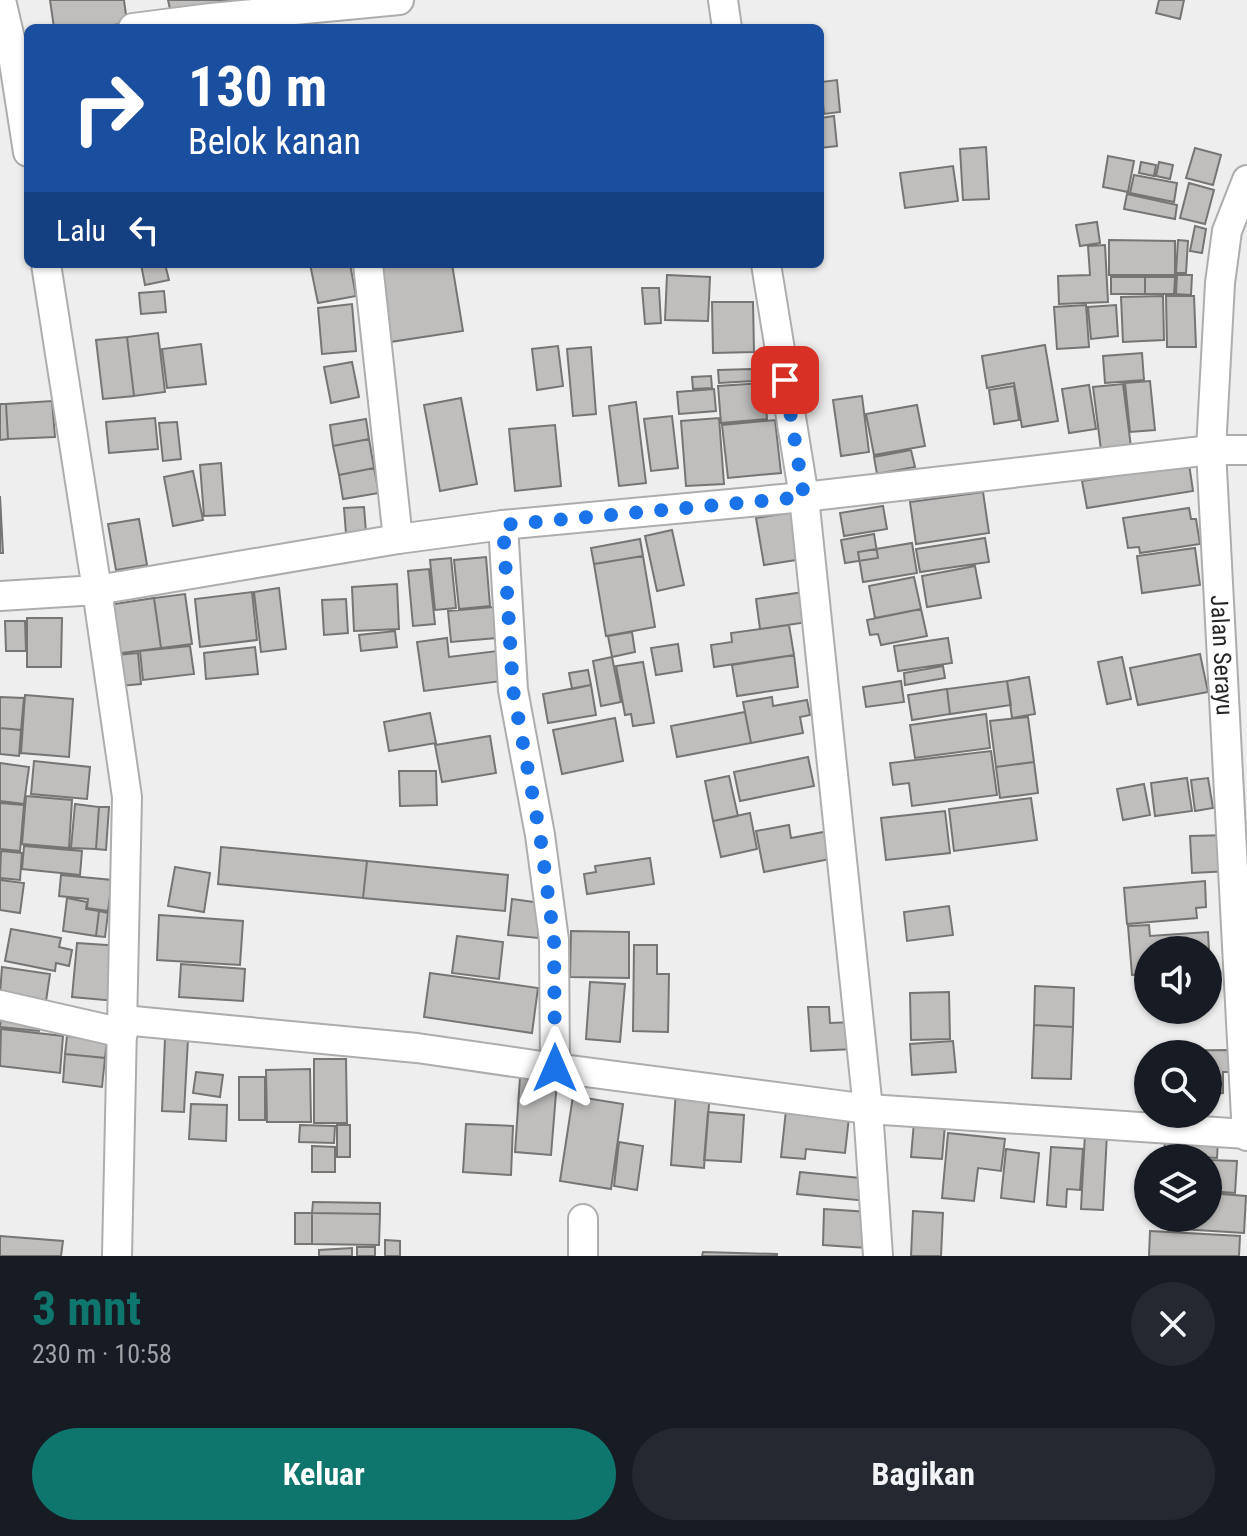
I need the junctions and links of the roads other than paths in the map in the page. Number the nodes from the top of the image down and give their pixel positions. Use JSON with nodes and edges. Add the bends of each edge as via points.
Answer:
{"nodes":[{"id":1,"x":1,"y":0,"type":"edge"},
{"id":2,"x":399,"y":0,"type":"edge"},
{"id":3,"x":723,"y":0,"type":"edge"},
{"id":4,"x":164,"y":24,"type":"edge"},
{"id":5,"x":726,"y":24,"type":"edge"},
{"id":6,"x":19,"y":42,"type":"edge"},
{"id":7,"x":24,"y":103,"type":"edge"},
{"id":8,"x":1247,"y":180,"type":"edge"},
{"id":9,"x":47,"y":268,"type":"edge"},
{"id":10,"x":368,"y":268,"type":"edge"},
{"id":11,"x":767,"y":268,"type":"edge"},
{"id":12,"x":1211,"y":450,"type":"junction"},
{"id":13,"x":1247,"y":450,"type":"edge"},
{"id":14,"x":804,"y":497,"type":"junction"},
{"id":15,"x":503,"y":525,"type":"junction"},
{"id":16,"x":398,"y":539,"type":"junction"},
{"id":17,"x":97,"y":590,"type":"junction"},
{"id":18,"x":0,"y":596,"type":"edge"},
{"id":19,"x":1236,"y":729,"type":"edge"},
{"id":20,"x":0,"y":1005,"type":"edge"},
{"id":21,"x":123,"y":1026,"type":"junction"},
{"id":22,"x":555,"y":1068,"type":"junction"},
{"id":23,"x":868,"y":1109,"type":"junction"},
{"id":24,"x":1247,"y":1135,"type":"edge"},
{"id":25,"x":583,"y":1219,"type":"dead end"},
{"id":26,"x":117,"y":1256,"type":"edge"},
{"id":27,"x":583,"y":1256,"type":"edge"},
{"id":28,"x":878,"y":1256,"type":"edge"}],
"edges":[{"from":1,"to":6,"type":"street"},
{"from":2,"to":4,"type":"street"},
{"from":3,"to":5,"type":"street"},
{"from":6,"to":7,"type":"street"},
{"from":8,"to":12,"type":"street","name":"Jalan Serayu","via":[[1227,231],[1220,283]]},
{"from":9,"to":17,"type":"street"},
{"from":10,"to":16,"type":"street"},
{"from":11,"to":14,"type":"street"},
{"from":12,"to":13,"type":"street"},
{"from":12,"to":14,"type":"street"},
{"from":12,"to":19,"type":"street","name":"Jalan Serayu"},
{"from":14,"to":15,"type":"street"},
{"from":14,"to":23,"type":"street"},
{"from":15,"to":16,"type":"street"},
{"from":15,"to":22,"type":"street","via":[[513,690],[554,940]]},
{"from":16,"to":17,"type":"street"},
{"from":17,"to":18,"type":"street"},
{"from":17,"to":21,"type":"street","via":[[127,797]]},
{"from":19,"to":24,"type":"street","name":"Jalan Serayu"},
{"from":20,"to":21,"type":"street"},
{"from":21,"to":22,"type":"street","via":[[417,1048]]},
{"from":21,"to":26,"type":"street"},
{"from":22,"to":23,"type":"street"},
{"from":23,"to":24,"type":"street"},
{"from":23,"to":28,"type":"street"},
{"from":25,"to":27,"type":"street"}]}
